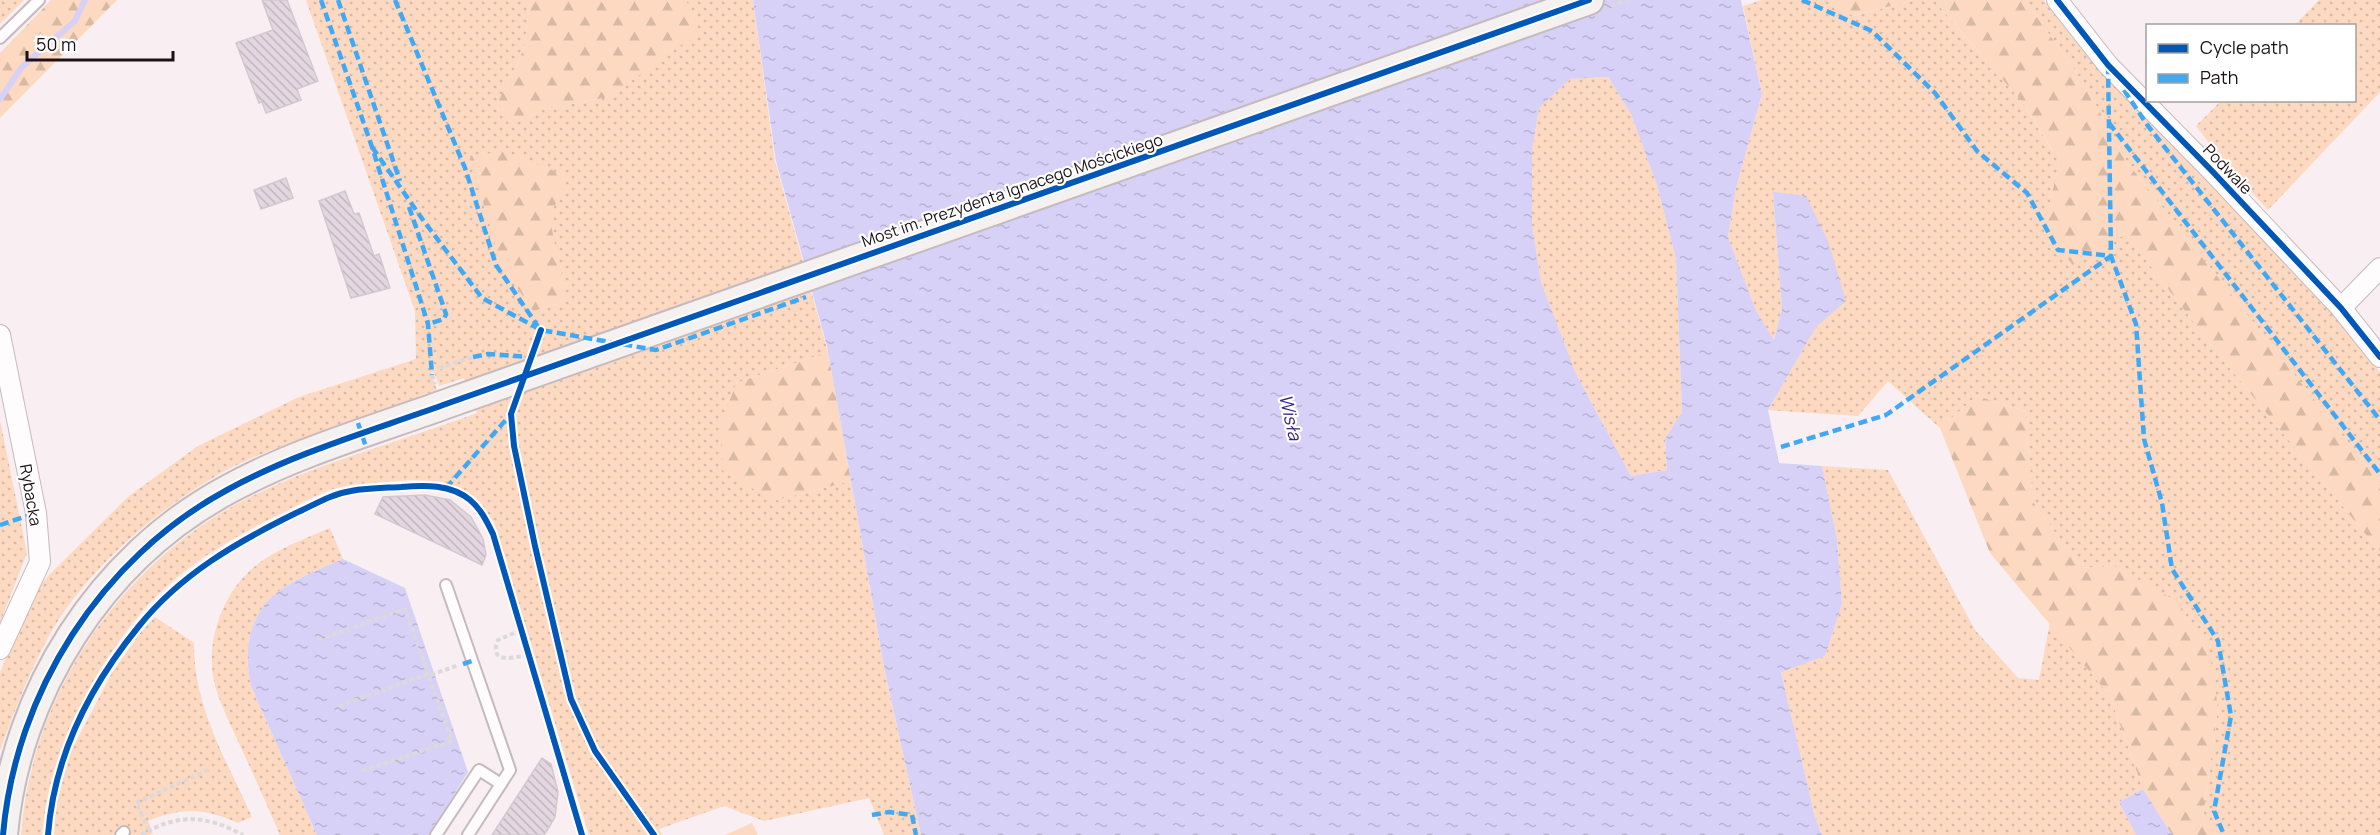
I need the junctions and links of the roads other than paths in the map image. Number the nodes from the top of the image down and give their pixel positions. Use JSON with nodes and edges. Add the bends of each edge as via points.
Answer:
{"nodes":[{"id":1,"x":39,"y":0,"type":"edge"},
{"id":2,"x":1589,"y":0,"type":"edge"},
{"id":3,"x":2057,"y":0,"type":"edge"},
{"id":4,"x":0,"y":38,"type":"edge"},
{"id":5,"x":2380,"y":268,"type":"edge"},
{"id":6,"x":2341,"y":308,"type":"junction"},
{"id":7,"x":0,"y":335,"type":"edge"},
{"id":8,"x":2380,"y":357,"type":"edge"},
{"id":9,"x":446,"y":585,"type":"dead end"},
{"id":10,"x":0,"y":649,"type":"edge"},
{"id":11,"x":501,"y":784,"type":"junction"},
{"id":12,"x":3,"y":835,"type":"edge"},
{"id":13,"x":436,"y":835,"type":"edge"},
{"id":14,"x":468,"y":835,"type":"edge"}],
"edges":[{"from":1,"to":4,"type":"lane"},
{"from":2,"to":12,"type":"main road","name":"Most im. Prezydenta Ignacego Mościckiego","via":[[443,405],[279,465],[226,490],[179,521],[140,554],[101,594],[66,642],[36,702],[15,760]]},
{"from":3,"to":6,"type":"street","name":"Podwale","via":[[2108,65]]},
{"from":5,"to":6,"type":"street"},
{"from":6,"to":8,"type":"street","name":"Podwale"},
{"from":7,"to":10,"type":"street","name":"Rybacka","via":[[36,513],[40,562]]},
{"from":9,"to":11,"type":"lane","via":[[510,770]]},
{"from":11,"to":13,"type":"lane","via":[[479,770]]},
{"from":11,"to":14,"type":"lane"}]}
